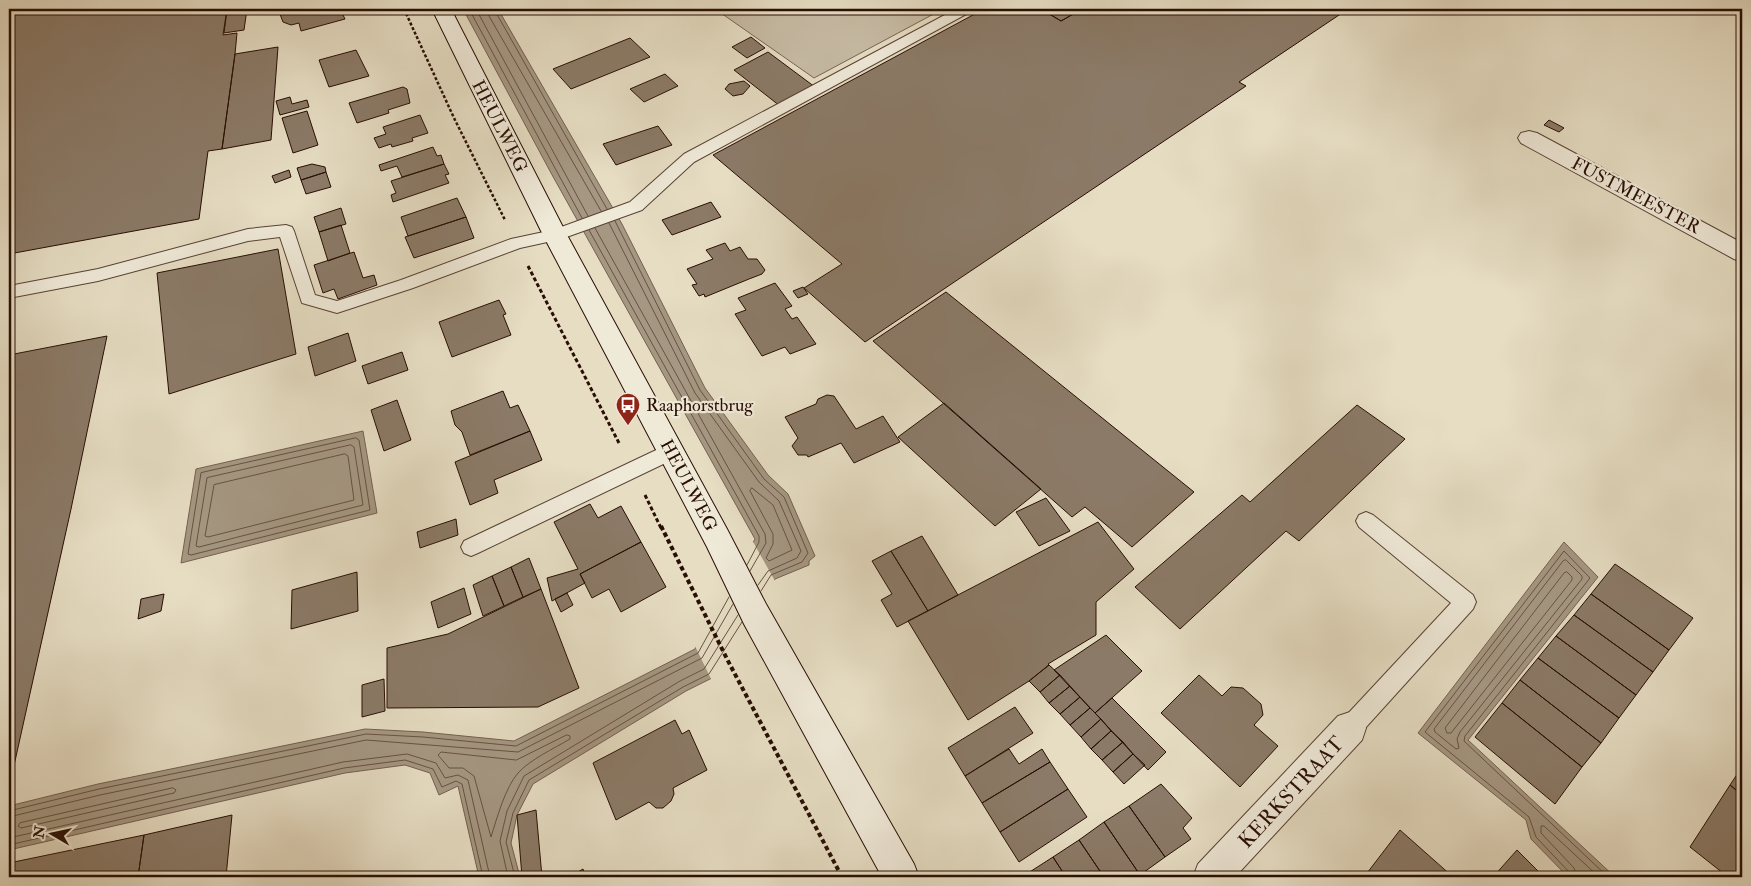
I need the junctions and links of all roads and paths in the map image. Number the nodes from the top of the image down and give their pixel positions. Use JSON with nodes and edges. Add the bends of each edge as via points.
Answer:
{"nodes":[{"id":1,"x":404,"y":9,"type":"edge"},
{"id":2,"x":441,"y":9,"type":"edge"},
{"id":3,"x":965,"y":9,"type":"edge"},
{"id":4,"x":1529,"y":138,"type":"dead end"},
{"id":5,"x":636,"y":206,"type":"joint"},
{"id":6,"x":555,"y":235,"type":"junction"},
{"id":7,"x":517,"y":243,"type":"junction"},
{"id":8,"x":1742,"y":253,"type":"edge"},
{"id":9,"x":9,"y":292,"type":"edge"},
{"id":10,"x":671,"y":451,"type":"junction"},
{"id":11,"x":632,"y":468,"type":"junction"},
{"id":12,"x":1366,"y":521,"type":"dead end"},
{"id":13,"x":471,"y":547,"type":"dead end"},
{"id":14,"x":1350,"y":728,"type":"joint"},
{"id":15,"x":842,"y":877,"type":"edge"},
{"id":16,"x":901,"y":877,"type":"edge"},
{"id":17,"x":1211,"y":877,"type":"edge"}],
"edges":[{"from":1,"to":7,"type":"path","name":"HEULWEG"},
{"from":2,"to":6,"type":"main road","name":"HEULWEG"},
{"from":3,"to":5,"type":"lane","via":[[689,158]]},
{"from":4,"to":8,"type":"main road","name":"FUSTMEESTER"},
{"from":5,"to":6,"type":"lane"},
{"from":6,"to":7,"type":"lane"},
{"from":6,"to":10,"type":"main road","name":"HEULWEG"},
{"from":7,"to":9,"type":"lane","via":[[337,307],[308,299],[286,231],[248,235],[98,276]]},
{"from":7,"to":11,"type":"path","name":"HEULWEG"},
{"from":10,"to":11,"type":"lane"},
{"from":10,"to":16,"type":"main road","name":"HEULWEG","via":[[755,614]]},
{"from":11,"to":13,"type":"lane"},
{"from":11,"to":15,"type":"path","name":"HEULWEG","via":[[727,659]]},
{"from":12,"to":14,"type":"lane","via":[[1466,602]]},
{"from":14,"to":17,"type":"main road","name":"KERKSTRAAT"}]}
